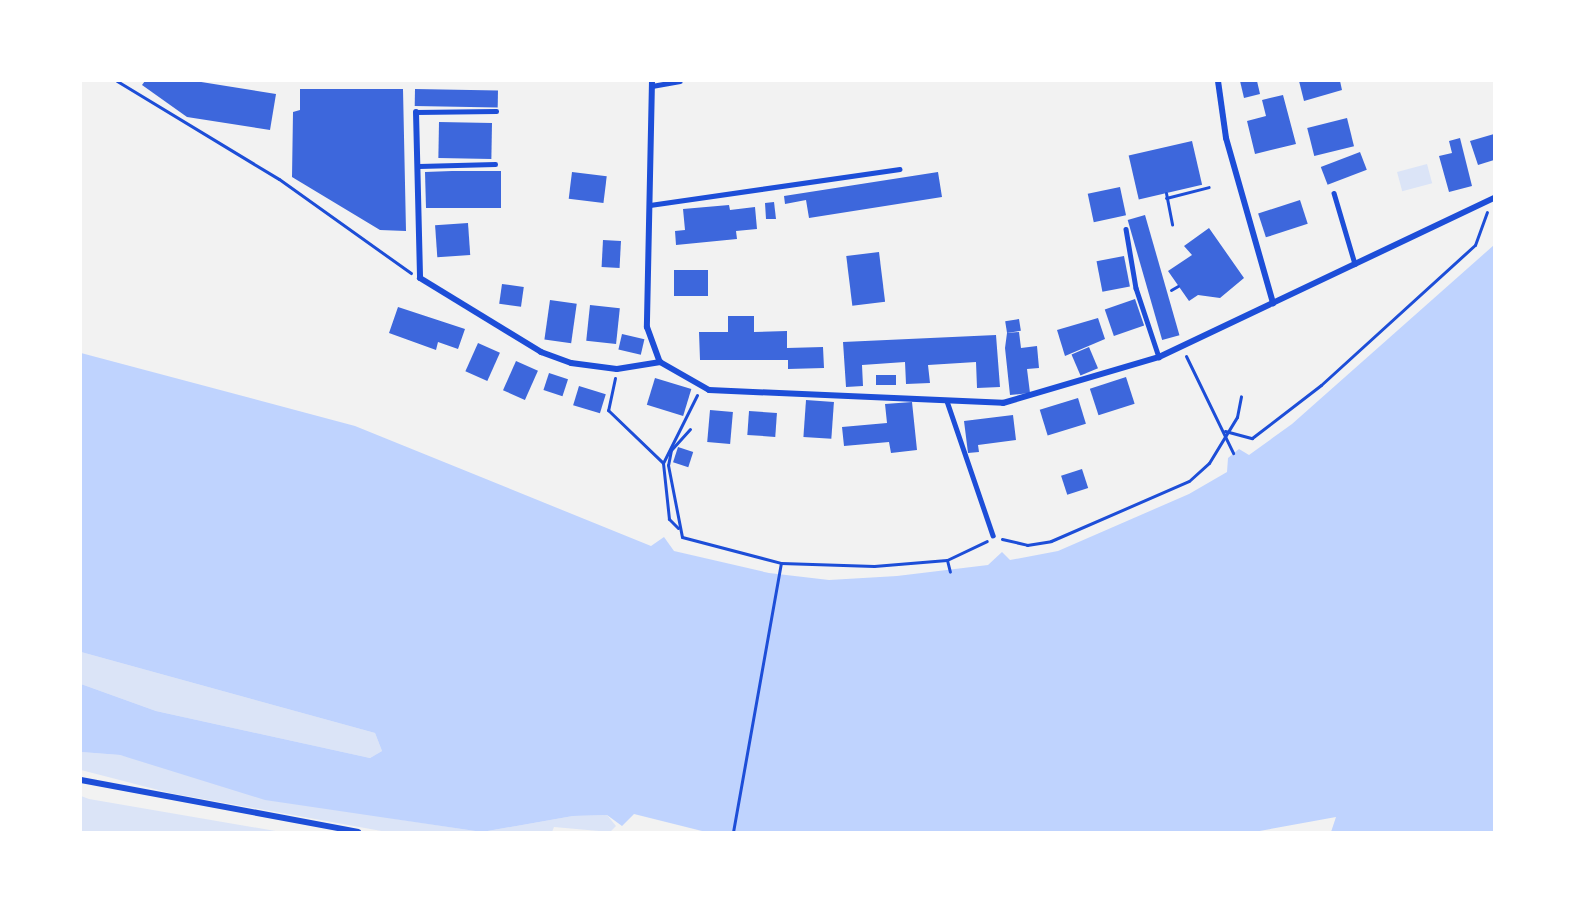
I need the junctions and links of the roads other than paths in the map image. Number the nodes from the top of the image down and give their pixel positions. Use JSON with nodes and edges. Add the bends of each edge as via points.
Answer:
{"nodes":[{"id":1,"x":680,"y":81,"type":"edge"},
{"id":2,"x":1218,"y":81,"type":"edge"},
{"id":3,"x":652,"y":84,"type":"edge"},
{"id":4,"x":496,"y":111,"type":"dead end"},
{"id":5,"x":416,"y":112,"type":"joint"},
{"id":6,"x":495,"y":164,"type":"dead end"},
{"id":7,"x":418,"y":166,"type":"junction"},
{"id":8,"x":899,"y":169,"type":"dead end"},
{"id":9,"x":1334,"y":194,"type":"dead end"},
{"id":10,"x":1493,"y":198,"type":"edge"},
{"id":11,"x":651,"y":205,"type":"junction"},
{"id":12,"x":1126,"y":229,"type":"dead end"},
{"id":13,"x":1355,"y":264,"type":"junction"},
{"id":14,"x":1273,"y":303,"type":"junction"},
{"id":15,"x":1159,"y":357,"type":"junction"},
{"id":16,"x":660,"y":362,"type":"junction"},
{"id":17,"x":947,"y":401,"type":"junction"},
{"id":18,"x":993,"y":535,"type":"road end"},
{"id":19,"x":81,"y":780,"type":"edge"},
{"id":20,"x":358,"y":832,"type":"edge"}],
"edges":[{"from":1,"to":3,"type":"lane"},
{"from":2,"to":14,"type":"street","via":[[1226,138]]},
{"from":3,"to":11,"type":"street"},
{"from":4,"to":5,"type":"lane"},
{"from":5,"to":7,"type":"street"},
{"from":6,"to":7,"type":"lane"},
{"from":7,"to":16,"type":"street","via":[[420,278],[541,352],[571,363],[617,369]]},
{"from":8,"to":11,"type":"lane"},
{"from":9,"to":13,"type":"lane"},
{"from":10,"to":13,"type":"street"},
{"from":11,"to":16,"type":"street","via":[[647,327]]},
{"from":12,"to":15,"type":"lane","via":[[1136,288]]},
{"from":13,"to":14,"type":"street"},
{"from":14,"to":15,"type":"street"},
{"from":15,"to":17,"type":"street","via":[[1003,403]]},
{"from":16,"to":17,"type":"street","via":[[709,390]]},
{"from":17,"to":18,"type":"lane"},
{"from":19,"to":20,"type":"street"}]}
